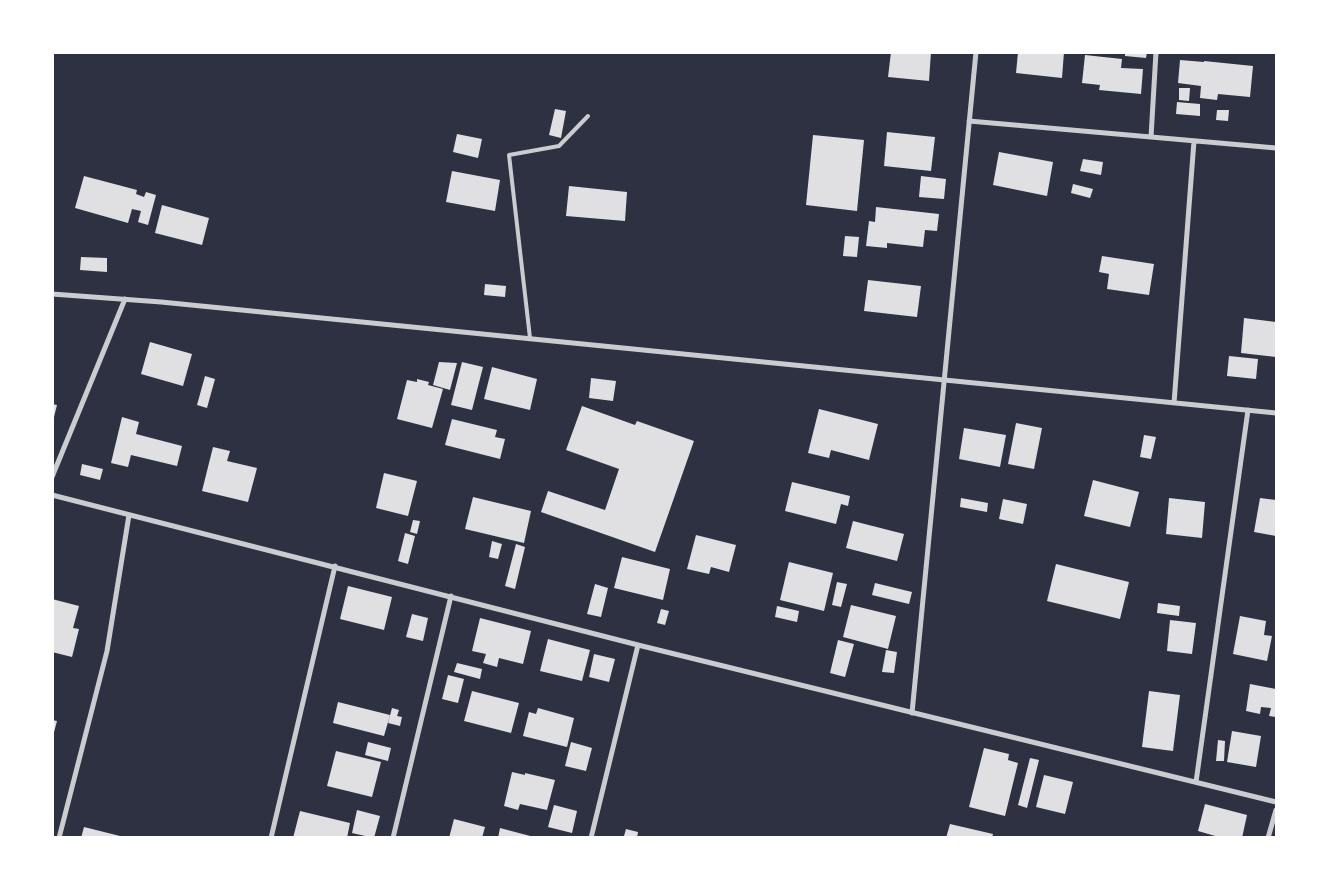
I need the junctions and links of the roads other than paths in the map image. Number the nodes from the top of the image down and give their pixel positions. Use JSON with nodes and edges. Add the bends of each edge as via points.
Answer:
{"nodes":[{"id":1,"x":976,"y":52,"type":"edge"},
{"id":2,"x":1156,"y":52,"type":"edge"},
{"id":3,"x":588,"y":116,"type":"dead end"},
{"id":4,"x":969,"y":121,"type":"junction"},
{"id":5,"x":1151,"y":137,"type":"junction"},
{"id":6,"x":1194,"y":141,"type":"junction"},
{"id":7,"x":1276,"y":148,"type":"edge"},
{"id":8,"x":52,"y":294,"type":"edge"},
{"id":9,"x":125,"y":299,"type":"junction"},
{"id":10,"x":530,"y":338,"type":"junction"},
{"id":11,"x":944,"y":380,"type":"junction"},
{"id":12,"x":1174,"y":403,"type":"junction"},
{"id":13,"x":1248,"y":410,"type":"junction"},
{"id":14,"x":1276,"y":413,"type":"edge"},
{"id":15,"x":52,"y":477,"type":"edge"},
{"id":16,"x":52,"y":495,"type":"edge"},
{"id":17,"x":129,"y":514,"type":"junction"},
{"id":18,"x":335,"y":566,"type":"junction"},
{"id":19,"x":451,"y":596,"type":"junction"},
{"id":20,"x":638,"y":645,"type":"junction"},
{"id":21,"x":912,"y":712,"type":"junction"},
{"id":22,"x":1196,"y":782,"type":"junction"},
{"id":23,"x":1276,"y":802,"type":"edge"},
{"id":24,"x":1276,"y":810,"type":"edge"},
{"id":25,"x":59,"y":838,"type":"edge"},
{"id":26,"x":271,"y":838,"type":"edge"},
{"id":27,"x":393,"y":838,"type":"edge"},
{"id":28,"x":591,"y":838,"type":"edge"},
{"id":29,"x":1268,"y":838,"type":"edge"}],
"edges":[{"from":1,"to":4,"type":"street"},
{"from":2,"to":5,"type":"street"},
{"from":3,"to":10,"type":"lane","via":[[560,146],[509,154]]},
{"from":4,"to":5,"type":"street"},
{"from":4,"to":11,"type":"street"},
{"from":5,"to":6,"type":"street"},
{"from":6,"to":7,"type":"street"},
{"from":6,"to":12,"type":"street"},
{"from":8,"to":9,"type":"street"},
{"from":9,"to":10,"type":"street"},
{"from":9,"to":15,"type":"street"},
{"from":10,"to":11,"type":"street"},
{"from":11,"to":12,"type":"street"},
{"from":11,"to":21,"type":"street"},
{"from":12,"to":13,"type":"street"},
{"from":13,"to":14,"type":"street"},
{"from":13,"to":22,"type":"street"},
{"from":16,"to":17,"type":"street"},
{"from":17,"to":18,"type":"street"},
{"from":17,"to":25,"type":"street","via":[[107,651]]},
{"from":18,"to":19,"type":"street"},
{"from":18,"to":26,"type":"street"},
{"from":19,"to":20,"type":"street"},
{"from":19,"to":27,"type":"street"},
{"from":20,"to":21,"type":"street"},
{"from":20,"to":28,"type":"street"},
{"from":21,"to":22,"type":"street"},
{"from":22,"to":23,"type":"street"},
{"from":24,"to":29,"type":"street"}]}
